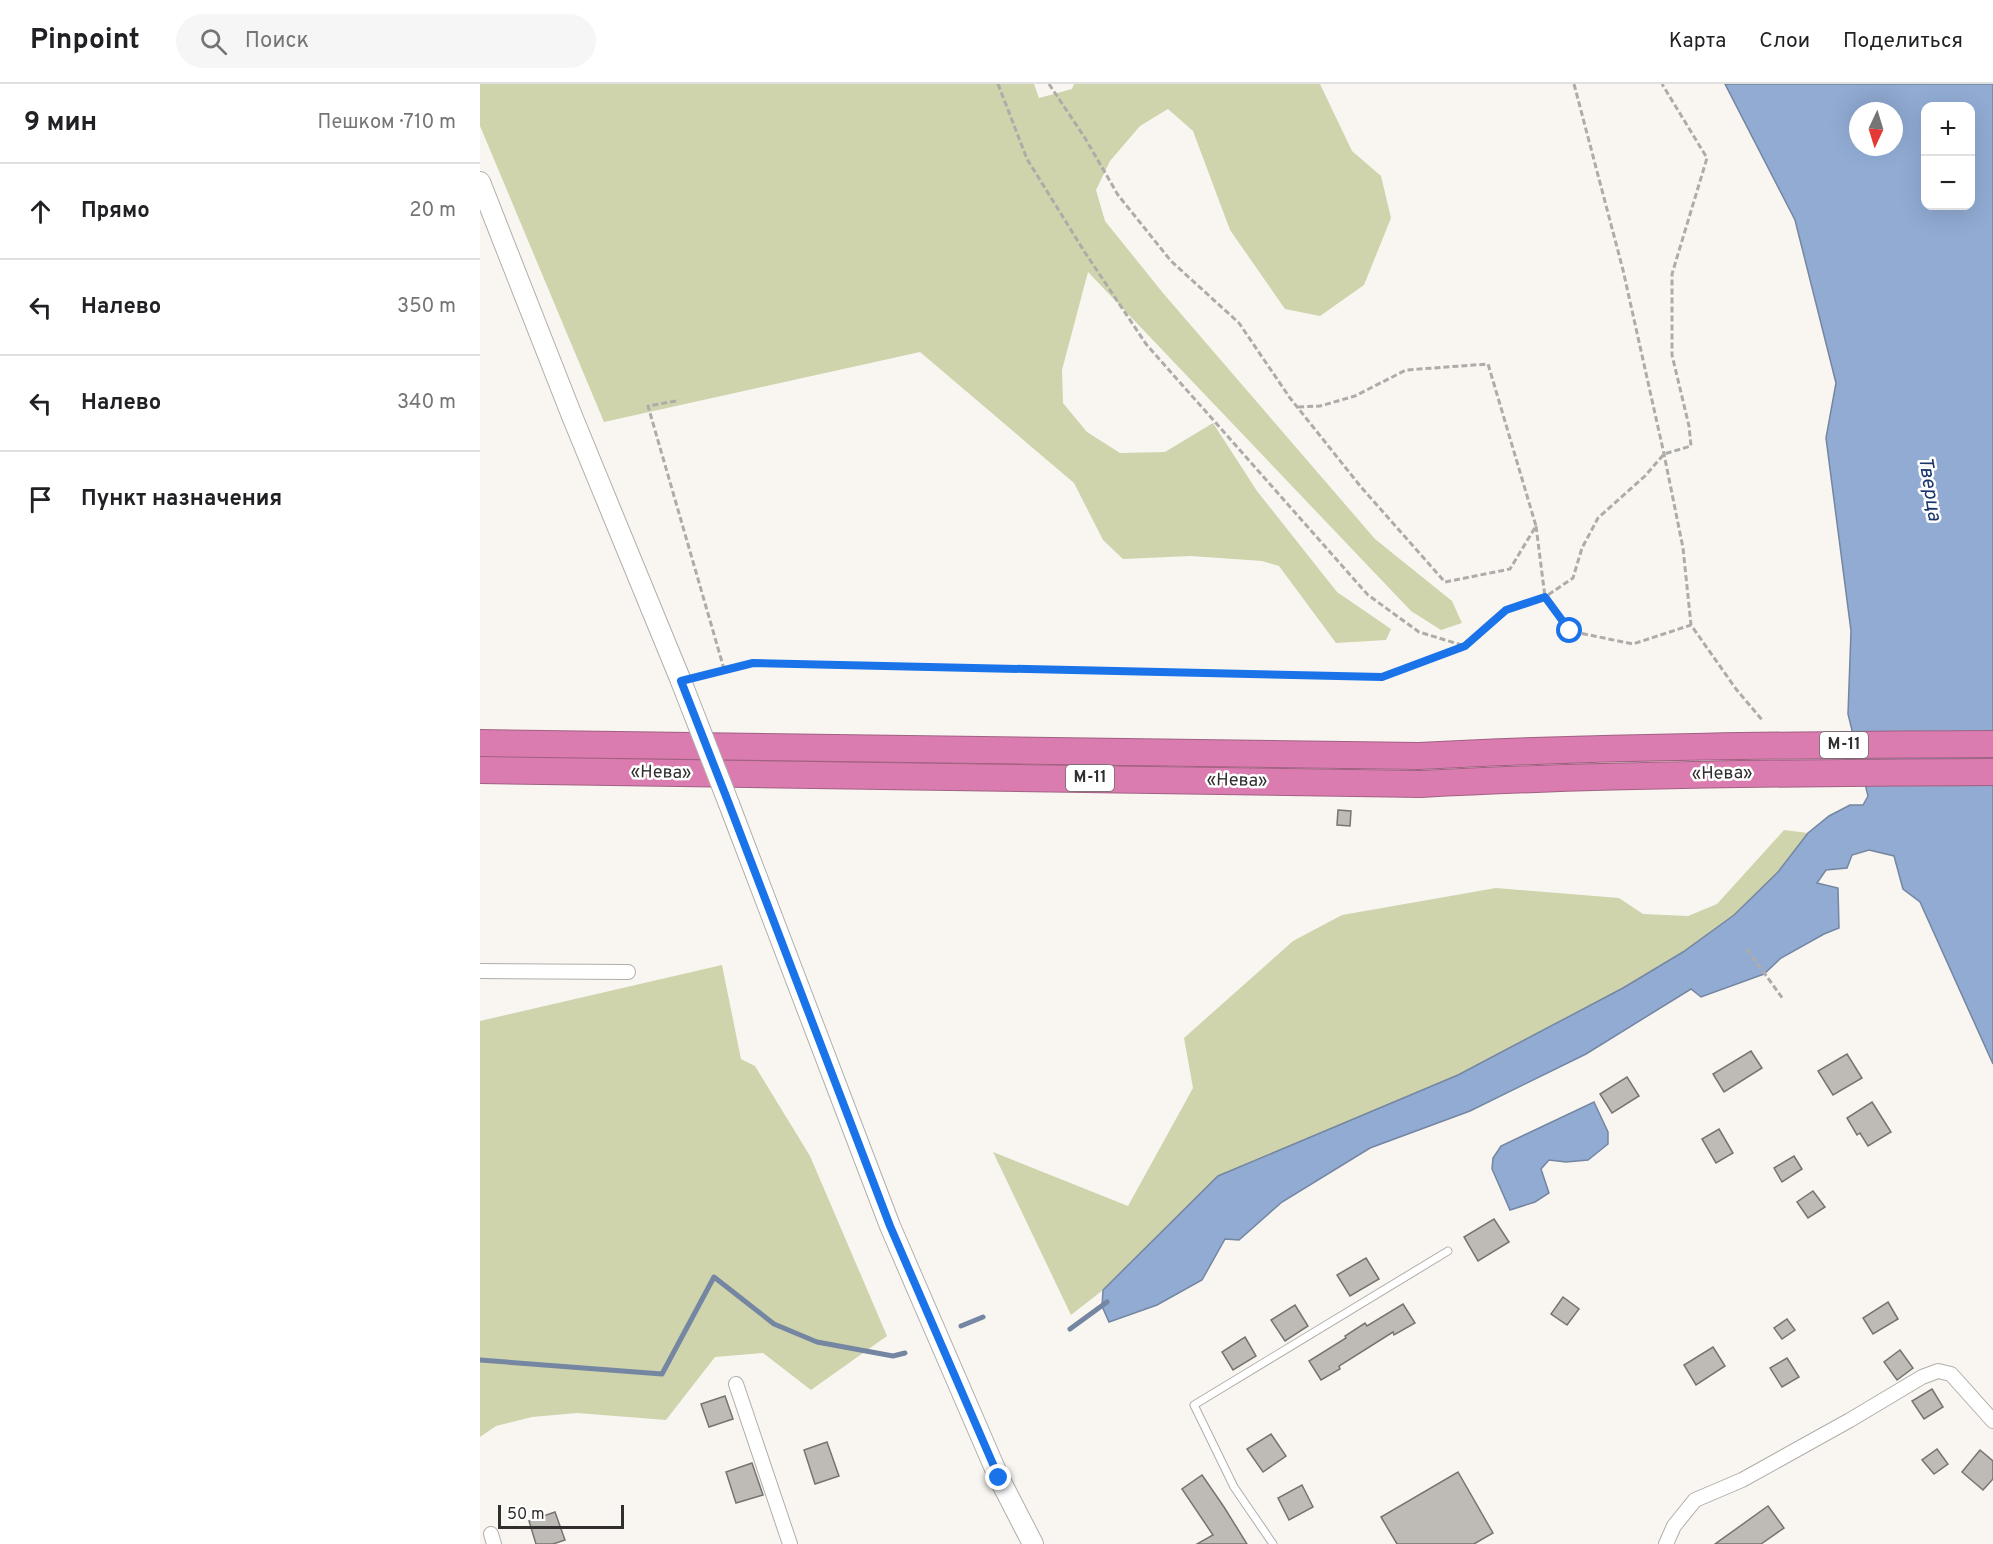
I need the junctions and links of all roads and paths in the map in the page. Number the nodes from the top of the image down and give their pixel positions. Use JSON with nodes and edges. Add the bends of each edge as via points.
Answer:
{"nodes":[{"id":1,"x":998,"y":84,"type":"edge"},
{"id":2,"x":1049,"y":84,"type":"edge"},
{"id":3,"x":1574,"y":84,"type":"edge"},
{"id":4,"x":1662,"y":84,"type":"edge"},
{"id":5,"x":480,"y":182,"type":"edge"},
{"id":6,"x":676,"y":401,"type":"dead end"},
{"id":7,"x":1298,"y":407,"type":"junction"},
{"id":8,"x":1664,"y":454,"type":"junction"},
{"id":9,"x":1536,"y":526,"type":"junction"},
{"id":10,"x":1545,"y":597,"type":"junction"},
{"id":11,"x":1691,"y":626,"type":"junction"},
{"id":12,"x":1465,"y":646,"type":"junction"},
{"id":13,"x":724,"y":669,"type":"junction"},
{"id":14,"x":681,"y":681,"type":"junction"},
{"id":15,"x":1763,"y":721,"type":"dead end"},
{"id":16,"x":480,"y":743,"type":"edge"},
{"id":17,"x":1993,"y":744,"type":"edge"},
{"id":18,"x":480,"y":770,"type":"edge"},
{"id":19,"x":1993,"y":772,"type":"edge"},
{"id":20,"x":1747,"y":949,"type":"dead end"},
{"id":21,"x":480,"y":971,"type":"edge"},
{"id":22,"x":628,"y":972,"type":"dead end"},
{"id":23,"x":1783,"y":999,"type":"dead end"},
{"id":24,"x":1448,"y":1251,"type":"dead end"},
{"id":25,"x":736,"y":1384,"type":"dead end"},
{"id":26,"x":1993,"y":1421,"type":"edge"},
{"id":27,"x":790,"y":1544,"type":"edge"},
{"id":28,"x":1033,"y":1544,"type":"edge"},
{"id":29,"x":1273,"y":1544,"type":"edge"},
{"id":30,"x":1666,"y":1544,"type":"edge"}],
"edges":[{"from":1,"to":12,"type":"path","via":[[1027,159],[1146,344],[1368,595],[1419,633]]},
{"from":2,"to":7,"type":"path","via":[[1118,195],[1172,261],[1239,324]]},
{"from":3,"to":8,"type":"path","via":[[1623,270]]},
{"from":4,"to":8,"type":"path","via":[[1707,158],[1672,274],[1672,355],[1691,446]]},
{"from":5,"to":14,"type":"main road"},
{"from":6,"to":13,"type":"path","via":[[648,406]]},
{"from":7,"to":9,"type":"path","via":[[1361,487],[1445,582],[1510,569]]},
{"from":7,"to":9,"type":"path","via":[[1320,406],[1354,396],[1406,370],[1488,364]]},
{"from":8,"to":10,"type":"path","via":[[1646,476],[1598,518],[1582,548],[1573,578]]},
{"from":8,"to":11,"type":"path","via":[[1683,548]]},
{"from":9,"to":10,"type":"path"},
{"from":10,"to":11,"type":"path","via":[[1570,631],[1633,644]]},
{"from":10,"to":12,"type":"path","via":[[1506,610]]},
{"from":11,"to":15,"type":"path"},
{"from":12,"to":13,"type":"path","via":[[1382,677],[753,663]]},
{"from":13,"to":14,"type":"path"},
{"from":14,"to":28,"type":"main road","bridge":true,"via":[[890,1226],[999,1478]]},
{"from":16,"to":17,"type":"highway","name":"«Нева»","number":"М-11","via":[[1419,756],[1695,745]]},
{"from":18,"to":19,"type":"highway","name":"«Нева»","number":"М-11","via":[[1421,784],[1700,774]]},
{"from":20,"to":23,"type":"path"},
{"from":21,"to":22,"type":"street"},
{"from":24,"to":29,"type":"lane","via":[[1194,1405],[1234,1487]]},
{"from":25,"to":27,"type":"street"},
{"from":26,"to":30,"type":"street","via":[[1951,1374],[1930,1374],[1742,1480],[1695,1500],[1674,1526]]}]}
